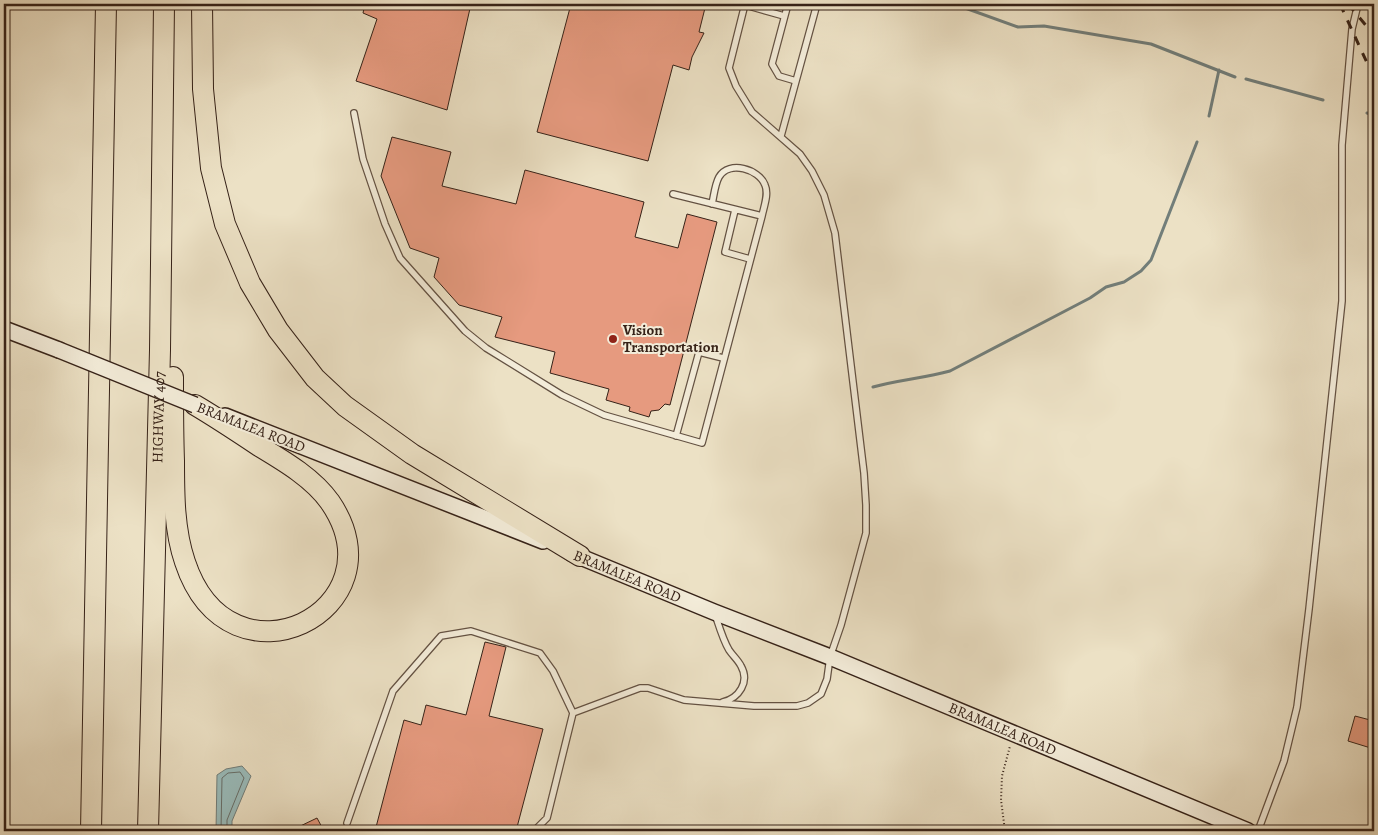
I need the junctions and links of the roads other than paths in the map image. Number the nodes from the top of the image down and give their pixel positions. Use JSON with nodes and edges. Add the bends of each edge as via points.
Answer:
{"nodes":[{"id":1,"x":106,"y":4,"type":"edge"},
{"id":2,"x":164,"y":4,"type":"edge"},
{"id":3,"x":202,"y":4,"type":"edge"},
{"id":4,"x":745,"y":4,"type":"edge"},
{"id":5,"x":788,"y":4,"type":"edge"},
{"id":6,"x":816,"y":4,"type":"edge"},
{"id":7,"x":1358,"y":4,"type":"edge"},
{"id":8,"x":784,"y":16,"type":"junction"},
{"id":9,"x":796,"y":82,"type":"junction"},
{"id":10,"x":354,"y":113,"type":"dead end"},
{"id":11,"x":781,"y":136,"type":"junction"},
{"id":12,"x":673,"y":194,"type":"dead end"},
{"id":13,"x":712,"y":204,"type":"junction"},
{"id":14,"x":735,"y":210,"type":"junction"},
{"id":15,"x":762,"y":216,"type":"junction"},
{"id":16,"x":750,"y":259,"type":"junction"},
{"id":17,"x":4,"y":329,"type":"edge"},
{"id":18,"x":160,"y":350,"type":"junction"},
{"id":19,"x":723,"y":358,"type":"junction"},
{"id":20,"x":195,"y":405,"type":"junction"},
{"id":21,"x":676,"y":436,"type":"junction"},
{"id":22,"x":580,"y":556,"type":"junction"},
{"id":23,"x":714,"y":612,"type":"junction"},
{"id":24,"x":830,"y":657,"type":"junction"},
{"id":25,"x":714,"y":703,"type":"junction"},
{"id":26,"x":573,"y":713,"type":"junction"},
{"id":27,"x":347,"y":823,"type":"dead end"},
{"id":28,"x":91,"y":831,"type":"edge"},
{"id":29,"x":148,"y":831,"type":"edge"},
{"id":30,"x":534,"y":831,"type":"edge"},
{"id":31,"x":1248,"y":831,"type":"edge"},
{"id":32,"x":1258,"y":831,"type":"edge"}],
"edges":[{"from":1,"to":28,"type":"highway"},
{"from":2,"to":18,"type":"highway","name":"HIGHWAY 407"},
{"from":3,"to":22,"type":"highway","via":[[204,89],[211,168],[225,224],[250,283],[278,330],[314,378],[345,406],[412,454]]},
{"from":4,"to":8,"type":"lane"},
{"from":4,"to":11,"type":"lane","via":[[730,68],[736,86],[752,112]]},
{"from":5,"to":8,"type":"lane"},
{"from":6,"to":9,"type":"lane"},
{"from":7,"to":32,"type":"lane","via":[[1352,29],[1342,145],[1342,301],[1309,609],[1297,707],[1284,762]]},
{"from":8,"to":9,"type":"lane","via":[[772,64],[779,76]]},
{"from":9,"to":11,"type":"lane"},
{"from":10,"to":21,"type":"lane","via":[[363,159],[400,258],[465,331],[486,348],[562,395],[604,415]]},
{"from":11,"to":24,"type":"lane","via":[[812,171],[829,210],[836,243],[864,481],[866,533]]},
{"from":12,"to":13,"type":"lane"},
{"from":13,"to":14,"type":"lane"},
{"from":13,"to":15,"type":"lane","via":[[720,176],[726,169],[735,167],[760,176],[765,184]]},
{"from":14,"to":15,"type":"lane"},
{"from":14,"to":16,"type":"lane","via":[[724,252]]},
{"from":15,"to":16,"type":"lane"},
{"from":16,"to":19,"type":"lane"},
{"from":17,"to":20,"type":"main road","name":"BRAMALEA ROAD","bridge":true},
{"from":18,"to":20,"type":"highway","via":[[172,376],[178,530],[185,561],[197,587],[221,615],[246,628],[273,632],[311,620],[324,610],[343,580],[347,547],[340,520],[330,502],[312,483]]},
{"from":18,"to":29,"type":"highway","name":"HIGHWAY 407"},
{"from":19,"to":21,"type":"lane","via":[[699,352]]},
{"from":19,"to":21,"type":"lane","via":[[702,443]]},
{"from":20,"to":22,"type":"main road","name":"BRAMALEA ROAD"},
{"from":22,"to":23,"type":"main road","name":"BRAMALEA ROAD"},
{"from":23,"to":24,"type":"main road","name":"BRAMALEA ROAD"},
{"from":23,"to":25,"type":"lane","via":[[729,650],[744,674],[741,690],[736,696]]},
{"from":24,"to":25,"type":"lane","via":[[821,694],[808,703],[797,706]]},
{"from":24,"to":31,"type":"main road","name":"BRAMALEA ROAD"},
{"from":25,"to":26,"type":"lane","via":[[684,700],[640,688]]},
{"from":26,"to":27,"type":"lane","via":[[553,671],[540,654],[471,631],[441,636],[393,691]]},
{"from":26,"to":30,"type":"lane","via":[[546,818]]}]}
